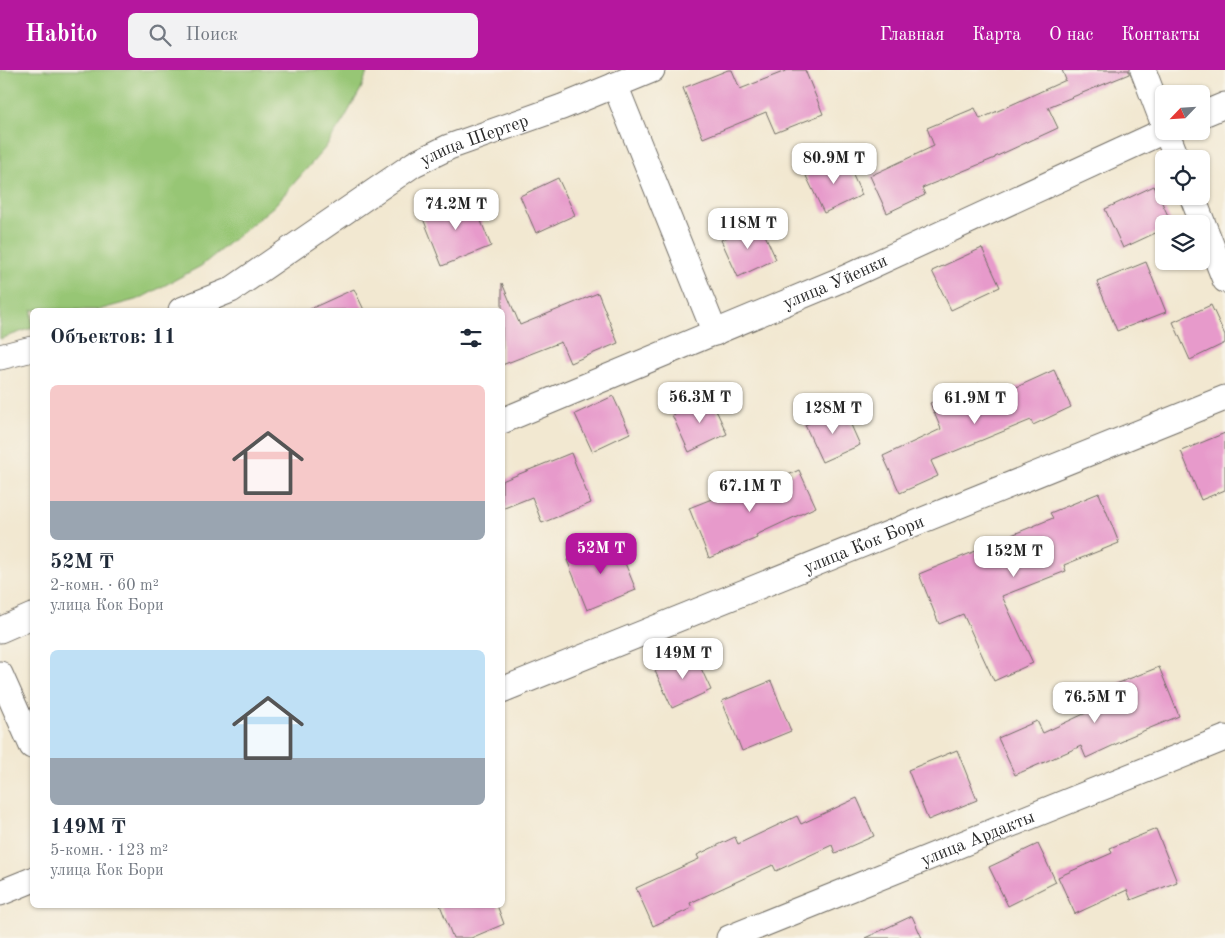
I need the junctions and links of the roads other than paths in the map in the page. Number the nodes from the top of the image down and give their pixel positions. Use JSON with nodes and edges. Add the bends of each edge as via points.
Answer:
{"nodes":[{"id":1,"x":652,"y":70,"type":"edge"},
{"id":2,"x":1143,"y":70,"type":"edge"},
{"id":3,"x":615,"y":85,"type":"junction"},
{"id":4,"x":1155,"y":101,"type":"edge"},
{"id":5,"x":1225,"y":105,"type":"edge"},
{"id":6,"x":1210,"y":111,"type":"edge"},
{"id":7,"x":1155,"y":136,"type":"edge"},
{"id":8,"x":1196,"y":205,"type":"edge"},
{"id":9,"x":1225,"y":280,"type":"edge"},
{"id":10,"x":186,"y":308,"type":"edge"},
{"id":11,"x":715,"y":332,"type":"junction"},
{"id":12,"x":30,"y":350,"type":"edge"},
{"id":13,"x":0,"y":357,"type":"edge"},
{"id":14,"x":1225,"y":398,"type":"edge"},
{"id":15,"x":505,"y":420,"type":"edge"},
{"id":16,"x":30,"y":617,"type":"edge"},
{"id":17,"x":0,"y":630,"type":"edge"},
{"id":18,"x":0,"y":674,"type":"edge"},
{"id":19,"x":505,"y":689,"type":"edge"},
{"id":20,"x":1225,"y":738,"type":"edge"},
{"id":21,"x":30,"y":742,"type":"edge"},
{"id":22,"x":30,"y":881,"type":"edge"},
{"id":23,"x":0,"y":893,"type":"edge"},
{"id":24,"x":729,"y":938,"type":"edge"}],
"edges":[{"from":1,"to":3,"type":"street","name":"улица Шертер"},
{"from":2,"to":4,"type":"street"},
{"from":3,"to":10,"type":"street","name":"улица Шертер","via":[[562,108],[449,147],[414,164],[231,290]]},
{"from":3,"to":11,"type":"street"},
{"from":5,"to":6,"type":"street"},
{"from":7,"to":11,"type":"street","name":"улица Уйенки","via":[[845,278]]},
{"from":8,"to":9,"type":"street"},
{"from":11,"to":15,"type":"street","name":"улица Уйенки"},
{"from":12,"to":13,"type":"street"},
{"from":14,"to":19,"type":"street","name":"улица Кок Бори"},
{"from":16,"to":17,"type":"street"},
{"from":18,"to":21,"type":"street"},
{"from":20,"to":24,"type":"street","name":"улица Ардакты"},
{"from":22,"to":23,"type":"street"}]}
